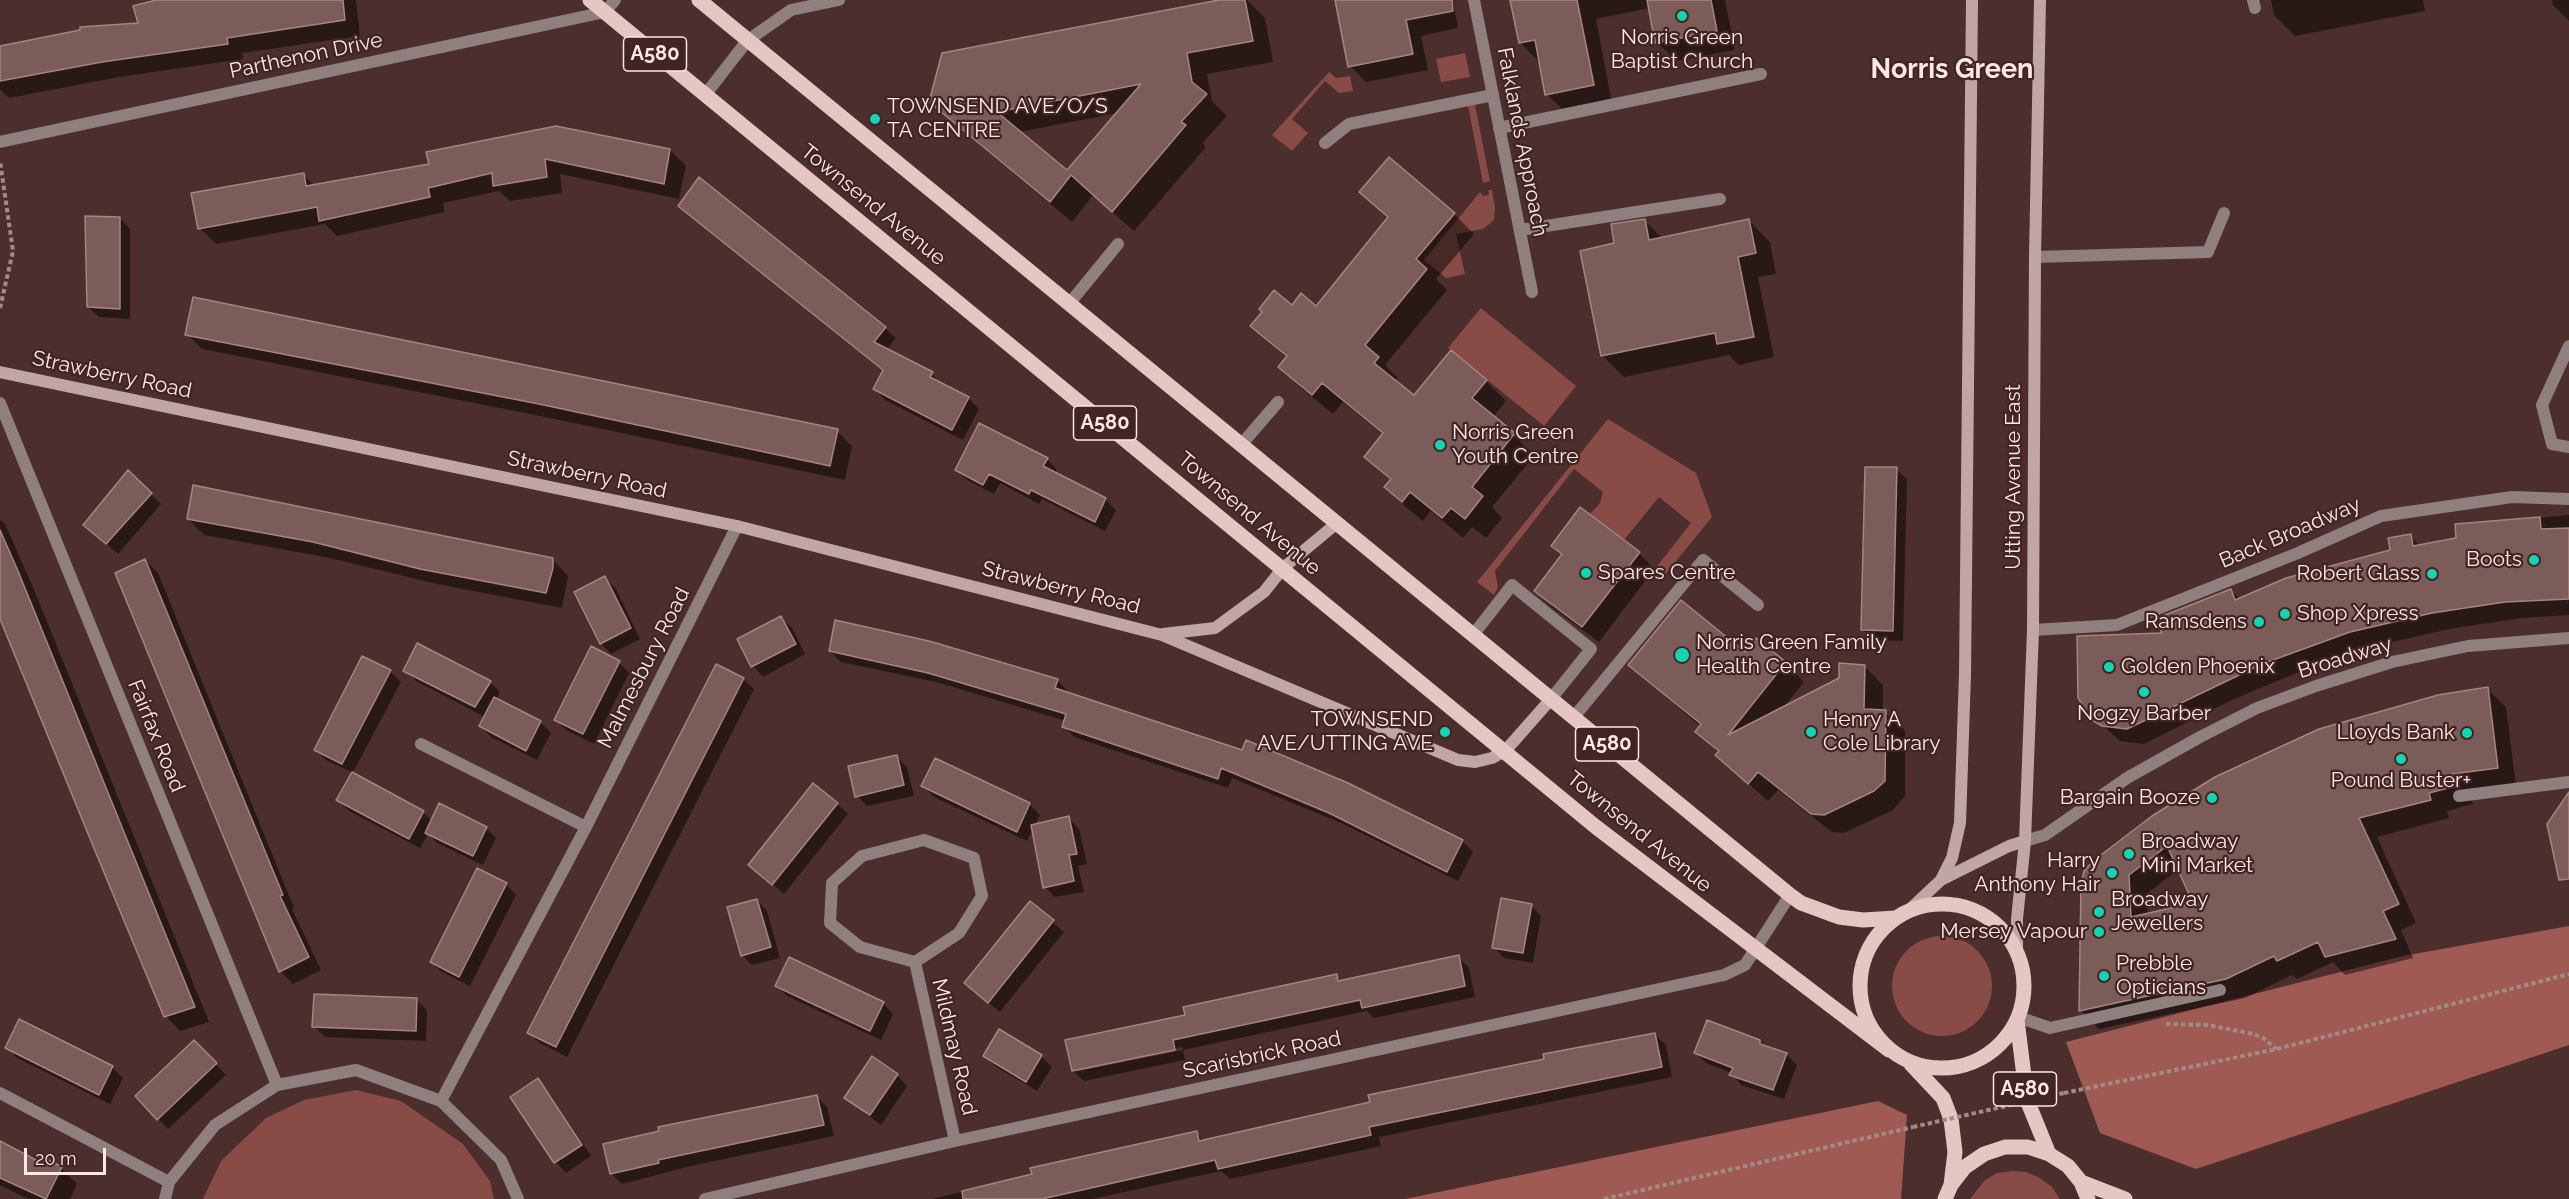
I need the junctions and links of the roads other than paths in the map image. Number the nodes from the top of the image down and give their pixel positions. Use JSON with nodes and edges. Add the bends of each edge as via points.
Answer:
{"nodes":[{"id":1,"x":590,"y":0,"type":"edge"},
{"id":2,"x":615,"y":0,"type":"edge"},
{"id":3,"x":839,"y":0,"type":"edge"},
{"id":4,"x":1474,"y":0,"type":"edge"},
{"id":5,"x":1972,"y":0,"type":"edge"},
{"id":6,"x":2040,"y":0,"type":"edge"},
{"id":7,"x":704,"y":2,"type":"edge"},
{"id":8,"x":605,"y":12,"type":"junction"},
{"id":9,"x":747,"y":41,"type":"junction"},
{"id":10,"x":1761,"y":74,"type":"dead end"},
{"id":11,"x":1493,"y":94,"type":"junction"},
{"id":12,"x":705,"y":95,"type":"junction"},
{"id":13,"x":1499,"y":128,"type":"junction"},
{"id":14,"x":0,"y":142,"type":"edge"},
{"id":15,"x":1325,"y":143,"type":"dead end"},
{"id":16,"x":1720,"y":199,"type":"dead end"},
{"id":17,"x":2224,"y":213,"type":"dead end"},
{"id":18,"x":1520,"y":230,"type":"junction"},
{"id":19,"x":1118,"y":244,"type":"dead end"},
{"id":20,"x":2035,"y":257,"type":"junction"},
{"id":21,"x":1532,"y":292,"type":"dead end"},
{"id":22,"x":1069,"y":304,"type":"junction"},
{"id":23,"x":2569,"y":346,"type":"edge"},
{"id":24,"x":0,"y":372,"type":"edge"},
{"id":25,"x":1278,"y":402,"type":"dead end"},
{"id":26,"x":0,"y":403,"type":"edge"},
{"id":27,"x":1241,"y":445,"type":"junction"},
{"id":28,"x":2569,"y":447,"type":"edge"},
{"id":29,"x":2569,"y":499,"type":"edge"},
{"id":30,"x":1337,"y":524,"type":"junction"},
{"id":31,"x":737,"y":526,"type":"junction"},
{"id":32,"x":1283,"y":568,"type":"junction"},
{"id":33,"x":1758,"y":605,"type":"dead end"},
{"id":34,"x":2033,"y":630,"type":"junction"},
{"id":35,"x":1162,"y":635,"type":"junction"},
{"id":36,"x":1473,"y":635,"type":"junction"},
{"id":37,"x":2569,"y":638,"type":"edge"},
{"id":38,"x":1551,"y":699,"type":"junction"},
{"id":39,"x":1574,"y":717,"type":"junction"},
{"id":40,"x":421,"y":744,"type":"dead end"},
{"id":41,"x":1506,"y":750,"type":"junction"},
{"id":42,"x":2569,"y":782,"type":"edge"},
{"id":43,"x":2459,"y":796,"type":"dead end"},
{"id":44,"x":586,"y":827,"type":"junction"},
{"id":45,"x":2025,"y":841,"type":"junction"},
{"id":46,"x":1941,"y":880,"type":"junction"},
{"id":47,"x":1790,"y":896,"type":"junction"},
{"id":48,"x":1902,"y":915,"type":"junction"},
{"id":49,"x":1755,"y":950,"type":"junction"},
{"id":50,"x":2017,"y":954,"type":"junction"},
{"id":51,"x":915,"y":962,"type":"junction"},
{"id":52,"x":2220,"y":990,"type":"dead end"},
{"id":53,"x":2017,"y":1018,"type":"junction"},
{"id":54,"x":1889,"y":1050,"type":"junction"},
{"id":55,"x":1909,"y":1062,"type":"junction"},
{"id":56,"x":277,"y":1085,"type":"junction"},
{"id":57,"x":0,"y":1093,"type":"edge"},
{"id":58,"x":441,"y":1101,"type":"junction"},
{"id":59,"x":955,"y":1141,"type":"junction"},
{"id":60,"x":2049,"y":1154,"type":"junction"},
{"id":61,"x":169,"y":1182,"type":"junction"},
{"id":62,"x":2081,"y":1182,"type":"junction"},
{"id":63,"x":1948,"y":1192,"type":"edge"},
{"id":64,"x":165,"y":1199,"type":"edge"},
{"id":65,"x":518,"y":1199,"type":"edge"},
{"id":66,"x":705,"y":1199,"type":"edge"},
{"id":67,"x":2088,"y":1199,"type":"edge"},
{"id":68,"x":2125,"y":1199,"type":"edge"}],
"edges":[{"from":1,"to":8,"type":"main road","name":"Townsend Avenue","number":"A580"},
{"from":2,"to":8,"type":"street"},
{"from":3,"to":9,"type":"street","via":[[791,10]]},
{"from":4,"to":11,"type":"street","name":"Falklands Approach"},
{"from":5,"to":46,"type":"street","via":[[1960,823],[1952,858]]},
{"from":6,"to":20,"type":"street","name":"Utting Avenue East"},
{"from":7,"to":9,"type":"main road","number":"A580"},
{"from":8,"to":12,"type":"main road","name":"Townsend Avenue","number":"A580"},
{"from":8,"to":14,"type":"street","name":"Parthenon Drive"},
{"from":9,"to":12,"type":"street"},
{"from":9,"to":22,"type":"main road","number":"A580"},
{"from":10,"to":13,"type":"street"},
{"from":11,"to":13,"type":"street","name":"Falklands Approach"},
{"from":11,"to":15,"type":"street","via":[[1349,124]]},
{"from":12,"to":32,"type":"main road","name":"Townsend Avenue","number":"A580"},
{"from":13,"to":18,"type":"street","name":"Falklands Approach"},
{"from":16,"to":18,"type":"street"},
{"from":17,"to":20,"type":"street","via":[[2208,252]]},
{"from":18,"to":21,"type":"street","name":"Falklands Approach"},
{"from":19,"to":22,"type":"street"},
{"from":20,"to":34,"type":"street","name":"Utting Avenue East"},
{"from":22,"to":27,"type":"main road","number":"A580"},
{"from":23,"to":28,"type":"street","via":[[2542,405],[2552,444]]},
{"from":24,"to":31,"type":"street","name":"Strawberry Road"},
{"from":25,"to":27,"type":"street"},
{"from":26,"to":56,"type":"street","name":"Fairfax Road"},
{"from":27,"to":30,"type":"main road","number":"A580"},
{"from":29,"to":34,"type":"street","name":"Back Broadway","via":[[2512,497],[2381,516],[2117,625]]},
{"from":30,"to":32,"type":"street","name":"Strawberry Road"},
{"from":30,"to":36,"type":"main road","number":"A580"},
{"from":31,"to":35,"type":"street","name":"Strawberry Road"},
{"from":31,"to":44,"type":"street","name":"Malmesbury Road"},
{"from":32,"to":35,"type":"street","name":"Strawberry Road","via":[[1264,592],[1215,628]]},
{"from":32,"to":41,"type":"main road","name":"Townsend Avenue","number":"A580"},
{"from":33,"to":39,"type":"street","via":[[1703,560]]},
{"from":34,"to":45,"type":"street","name":"Utting Avenue East"},
{"from":35,"to":41,"type":"street","name":"Strawberry Road","via":[[1458,760],[1475,762]]},
{"from":36,"to":38,"type":"main road","number":"A580"},
{"from":36,"to":38,"type":"street","via":[[1512,585],[1591,648]]},
{"from":37,"to":45,"type":"street","name":"Broadway","via":[[2468,646],[2383,664],[2257,708],[2127,778],[2045,835]]},
{"from":38,"to":39,"type":"main road","number":"A580"},
{"from":38,"to":41,"type":"street","name":"Strawberry Road"},
{"from":39,"to":47,"type":"main road","number":"A580"},
{"from":40,"to":44,"type":"street"},
{"from":41,"to":49,"type":"main road","name":"Townsend Avenue","number":"A580","via":[[1596,827]]},
{"from":42,"to":43,"type":"street"},
{"from":44,"to":58,"type":"street","name":"Malmesbury Road"},
{"from":45,"to":46,"type":"street"},
{"from":45,"to":50,"type":"street","name":"Utting Avenue East","via":[[2017,910]]},
{"from":46,"to":48,"type":"street"},
{"from":47,"to":48,"type":"main road","number":"A580","via":[[1839,917],[1863,920]]},
{"from":47,"to":49,"type":"street","name":"Scarisbrick Road"},
{"from":48,"to":50,"type":"main road","number":"A580","via":[[1938,904],[1966,908],[1990,920],[2005,934]]},
{"from":48,"to":54,"type":"main road","number":"A580","via":[[1874,940],[1863,964],[1859,989],[1864,1013]]},
{"from":49,"to":54,"type":"main road","name":"Townsend Avenue","number":"A580"},
{"from":49,"to":59,"type":"street","name":"Scarisbrick Road","via":[[1745,965],[1724,975]]},
{"from":50,"to":53,"type":"main road","number":"A580","via":[[2024,992]]},
{"from":51,"to":51,"type":"street","name":"Mildmay Road","via":[[860,947],[830,923],[832,884],[862,856],[924,840],[974,858],[982,896],[959,933]]},
{"from":51,"to":59,"type":"street","name":"Mildmay Road"},
{"from":52,"to":53,"type":"street","via":[[2050,1028]]},
{"from":53,"to":55,"type":"main road","number":"A580","via":[[2006,1037],[1978,1060],[1943,1069]]},
{"from":53,"to":60,"type":"main road","number":"A580","via":[[2027,1100]]},
{"from":54,"to":55,"type":"main road","number":"A580"},
{"from":55,"to":63,"type":"main road","number":"A580","via":[[1943,1098],[1951,1119],[1955,1152]]},
{"from":56,"to":58,"type":"street","via":[[356,1070]]},
{"from":56,"to":61,"type":"street","via":[[215,1125]]},
{"from":57,"to":61,"type":"street"},
{"from":58,"to":65,"type":"street","via":[[501,1160]]},
{"from":59,"to":66,"type":"street","name":"Scarisbrick Road"},
{"from":60,"to":62,"type":"main road","number":"A580","via":[[2068,1166]]},
{"from":60,"to":63,"type":"main road","number":"A580","via":[[2028,1147],[2005,1147],[1984,1154],[1965,1167]]},
{"from":61,"to":64,"type":"street"},
{"from":62,"to":67,"type":"main road","number":"A580"},
{"from":62,"to":68,"type":"main road","number":"A580"}]}
